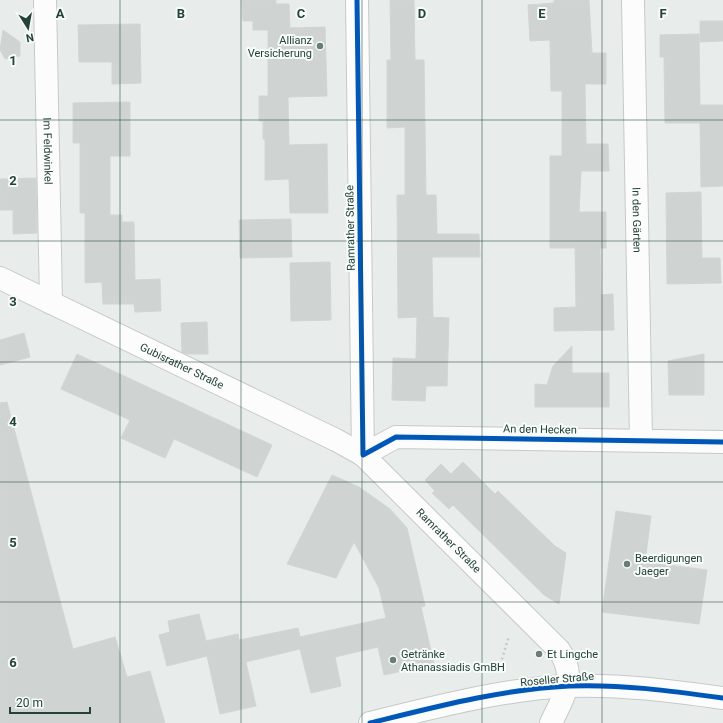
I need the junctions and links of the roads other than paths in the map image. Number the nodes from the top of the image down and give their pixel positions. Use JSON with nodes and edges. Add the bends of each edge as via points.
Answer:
{"nodes":[{"id":1,"x":45,"y":0,"type":"edge"},
{"id":2,"x":357,"y":0,"type":"edge"},
{"id":3,"x":633,"y":0,"type":"edge"},
{"id":4,"x":0,"y":278,"type":"edge"},
{"id":5,"x":51,"y":302,"type":"junction"},
{"id":6,"x":641,"y":440,"type":"junction"},
{"id":7,"x":723,"y":442,"type":"edge"},
{"id":8,"x":362,"y":455,"type":"junction"},
{"id":9,"x":568,"y":686,"type":"junction"},
{"id":10,"x":723,"y":698,"type":"edge"},
{"id":11,"x":370,"y":723,"type":"edge"},
{"id":12,"x":551,"y":723,"type":"edge"}],
"edges":[{"from":1,"to":5,"type":"street","name":"Im Feldwinkel"},
{"from":2,"to":8,"type":"street","name":"Ramrather Straße"},
{"from":3,"to":6,"type":"street","name":"In den Gärten"},
{"from":4,"to":5,"type":"street","name":"Gubisrather Straße"},
{"from":5,"to":8,"type":"street","name":"Gubisrather Straße"},
{"from":6,"to":7,"type":"street","name":"An den Hecken"},
{"from":6,"to":8,"type":"street","name":"An den Hecken","via":[[396,437]]},
{"from":8,"to":9,"type":"street","name":"Ramrather Straße","via":[[548,637],[563,655]]},
{"from":9,"to":10,"type":"street","name":"Roseller Straße","via":[[629,687]]},
{"from":9,"to":11,"type":"street","name":"Roseller Straße","via":[[491,696]]},
{"from":9,"to":12,"type":"street"}]}
